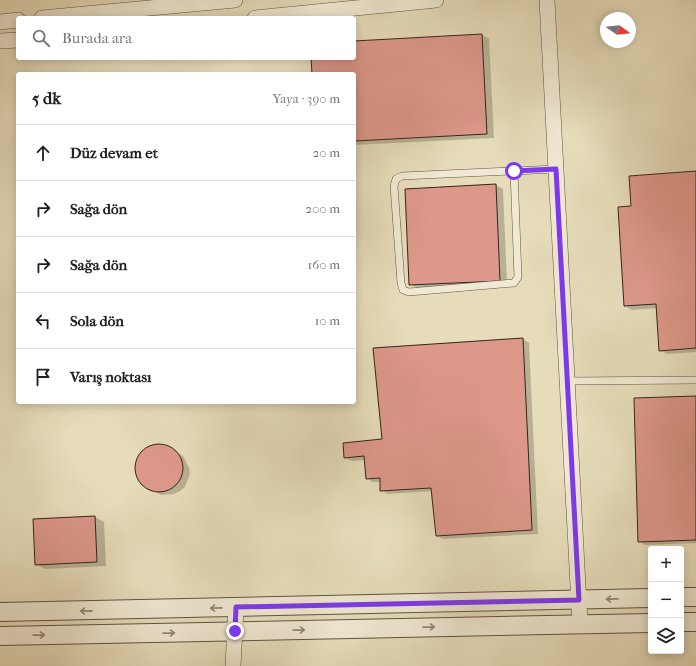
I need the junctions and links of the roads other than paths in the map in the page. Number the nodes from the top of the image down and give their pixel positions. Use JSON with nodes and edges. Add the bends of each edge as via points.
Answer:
{"nodes":[{"id":1,"x":235,"y":0,"type":"edge"},
{"id":2,"x":436,"y":0,"type":"edge"},
{"id":3,"x":547,"y":0,"type":"edge"},
{"id":4,"x":63,"y":16,"type":"edge"},
{"id":5,"x":275,"y":16,"type":"edge"},
{"id":6,"x":16,"y":20,"type":"edge"},
{"id":7,"x":0,"y":22,"type":"edge"},
{"id":8,"x":16,"y":40,"type":"edge"},
{"id":9,"x":0,"y":41,"type":"edge"},
{"id":10,"x":556,"y":169,"type":"junction"},
{"id":11,"x":514,"y":171,"type":"junction"},
{"id":12,"x":696,"y":380,"type":"edge"},
{"id":13,"x":568,"y":381,"type":"junction"},
{"id":14,"x":684,"y":597,"type":"edge"},
{"id":15,"x":696,"y":597,"type":"edge"},
{"id":16,"x":648,"y":598,"type":"edge"},
{"id":17,"x":579,"y":600,"type":"junction"},
{"id":18,"x":236,"y":607,"type":"junction"},
{"id":19,"x":0,"y":612,"type":"edge"},
{"id":20,"x":684,"y":622,"type":"edge"},
{"id":21,"x":696,"y":622,"type":"edge"},
{"id":22,"x":648,"y":623,"type":"edge"},
{"id":23,"x":580,"y":624,"type":"junction"},
{"id":24,"x":235,"y":631,"type":"junction"},
{"id":25,"x":0,"y":636,"type":"edge"},
{"id":26,"x":233,"y":666,"type":"edge"}],
"edges":[{"from":1,"to":4,"type":"street"},
{"from":2,"to":5,"type":"street"},
{"from":3,"to":10,"type":"street"},
{"from":6,"to":7,"type":"street"},
{"from":8,"to":9,"type":"street"},
{"from":10,"to":11,"type":"lane"},
{"from":10,"to":13,"type":"street"},
{"from":11,"to":11,"type":"lane","via":[[402,176],[396,179],[394,186],[403,290],[410,292],[514,283],[518,277]]},
{"from":12,"to":13,"type":"lane"},
{"from":13,"to":17,"type":"street"},
{"from":14,"to":15,"type":"street"},
{"from":16,"to":17,"type":"street","one_way":true},
{"from":17,"to":18,"type":"street"},
{"from":17,"to":23,"type":"street"},
{"from":18,"to":19,"type":"street","one_way":true},
{"from":18,"to":24,"type":"street"},
{"from":20,"to":21,"type":"street"},
{"from":22,"to":23,"type":"street"},
{"from":24,"to":23,"type":"street","one_way":true},
{"from":25,"to":24,"type":"street","one_way":true},
{"from":24,"to":26,"type":"street"}]}
